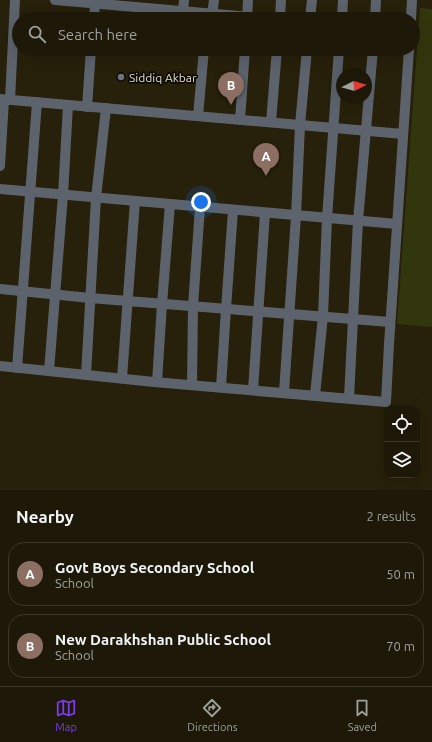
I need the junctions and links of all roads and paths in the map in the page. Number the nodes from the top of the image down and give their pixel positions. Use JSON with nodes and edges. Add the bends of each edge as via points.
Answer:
{"nodes":[{"id":1,"x":15,"y":0,"type":"edge"},
{"id":2,"x":54,"y":0,"type":"edge"},
{"id":3,"x":184,"y":0,"type":"edge"},
{"id":4,"x":214,"y":0,"type":"edge"},
{"id":5,"x":248,"y":0,"type":"edge"},
{"id":6,"x":281,"y":0,"type":"edge"},
{"id":7,"x":312,"y":0,"type":"edge"},
{"id":8,"x":343,"y":0,"type":"edge"},
{"id":9,"x":376,"y":0,"type":"edge"},
{"id":10,"x":412,"y":0,"type":"edge"},
{"id":11,"x":89,"y":2,"type":"edge"},
{"id":12,"x":119,"y":3,"type":"edge"},
{"id":13,"x":153,"y":4,"type":"edge"},
{"id":14,"x":14,"y":12,"type":"edge"},
{"id":15,"x":92,"y":12,"type":"edge"},
{"id":16,"x":183,"y":12,"type":"joint"},
{"id":17,"x":210,"y":12,"type":"edge"},
{"id":18,"x":247,"y":12,"type":"edge"},
{"id":19,"x":280,"y":12,"type":"edge"},
{"id":20,"x":311,"y":12,"type":"edge"},
{"id":21,"x":342,"y":12,"type":"edge"},
{"id":22,"x":375,"y":12,"type":"edge"},
{"id":23,"x":411,"y":12,"type":"edge"},
{"id":24,"x":12,"y":30,"type":"edge"},
{"id":25,"x":91,"y":56,"type":"edge"},
{"id":26,"x":203,"y":56,"type":"edge"},
{"id":27,"x":245,"y":56,"type":"edge"},
{"id":28,"x":276,"y":56,"type":"edge"},
{"id":29,"x":306,"y":56,"type":"edge"},
{"id":30,"x":339,"y":56,"type":"edge"},
{"id":31,"x":372,"y":56,"type":"edge"},
{"id":32,"x":409,"y":56,"type":"edge"},
{"id":33,"x":5,"y":100,"type":"edge"},
{"id":34,"x":37,"y":102,"type":"junction"},
{"id":35,"x":68,"y":105,"type":"junction"},
{"id":36,"x":87,"y":107,"type":"junction"},
{"id":37,"x":106,"y":108,"type":"junction"},
{"id":38,"x":198,"y":116,"type":"junction"},
{"id":39,"x":240,"y":120,"type":"junction"},
{"id":40,"x":271,"y":122,"type":"junction"},
{"id":41,"x":300,"y":125,"type":"junction"},
{"id":42,"x":334,"y":128,"type":"junction"},
{"id":43,"x":366,"y":130,"type":"junction"},
{"id":44,"x":403,"y":134,"type":"junction"},
{"id":45,"x":0,"y":166,"type":"edge"},
{"id":46,"x":0,"y":189,"type":"edge"},
{"id":47,"x":30,"y":192,"type":"junction"},
{"id":48,"x":63,"y":195,"type":"junction"},
{"id":49,"x":96,"y":198,"type":"junction"},
{"id":50,"x":135,"y":201,"type":"junction"},
{"id":51,"x":170,"y":204,"type":"junction"},
{"id":52,"x":200,"y":207,"type":"junction"},
{"id":53,"x":233,"y":210,"type":"junction"},
{"id":54,"x":265,"y":213,"type":"junction"},
{"id":55,"x":296,"y":216,"type":"junction"},
{"id":56,"x":327,"y":218,"type":"junction"},
{"id":57,"x":358,"y":221,"type":"junction"},
{"id":58,"x":397,"y":224,"type":"junction"},
{"id":59,"x":0,"y":289,"type":"edge"},
{"id":60,"x":23,"y":291,"type":"junction"},
{"id":61,"x":55,"y":294,"type":"junction"},
{"id":62,"x":90,"y":298,"type":"junction"},
{"id":63,"x":128,"y":301,"type":"junction"},
{"id":64,"x":162,"y":304,"type":"junction"},
{"id":65,"x":193,"y":306,"type":"junction"},
{"id":66,"x":226,"y":309,"type":"junction"},
{"id":67,"x":258,"y":311,"type":"junction"},
{"id":68,"x":289,"y":314,"type":"junction"},
{"id":69,"x":323,"y":316,"type":"junction"},
{"id":70,"x":353,"y":319,"type":"junction"},
{"id":71,"x":390,"y":322,"type":"junction"},
{"id":72,"x":0,"y":366,"type":"edge"},
{"id":73,"x":17,"y":368,"type":"junction"},
{"id":74,"x":49,"y":371,"type":"junction"},
{"id":75,"x":86,"y":375,"type":"junction"},
{"id":76,"x":122,"y":378,"type":"junction"},
{"id":77,"x":157,"y":382,"type":"junction"},
{"id":78,"x":192,"y":385,"type":"junction"},
{"id":79,"x":221,"y":387,"type":"junction"},
{"id":80,"x":253,"y":390,"type":"junction"},
{"id":81,"x":284,"y":392,"type":"junction"},
{"id":82,"x":315,"y":395,"type":"junction"},
{"id":83,"x":349,"y":398,"type":"junction"}],
"edges":[{"from":1,"to":14,"type":"street"},
{"from":2,"to":11,"type":"street"},
{"from":3,"to":16,"type":"street"},
{"from":4,"to":17,"type":"street"},
{"from":5,"to":18,"type":"street"},
{"from":6,"to":19,"type":"street"},
{"from":7,"to":20,"type":"street"},
{"from":8,"to":21,"type":"street"},
{"from":9,"to":22,"type":"street"},
{"from":10,"to":23,"type":"street"},
{"from":11,"to":12,"type":"street"},
{"from":11,"to":15,"type":"street"},
{"from":12,"to":13,"type":"street"},
{"from":13,"to":16,"type":"street"},
{"from":24,"to":33,"type":"street"},
{"from":25,"to":36,"type":"street"},
{"from":26,"to":38,"type":"street"},
{"from":27,"to":39,"type":"street"},
{"from":28,"to":40,"type":"street"},
{"from":29,"to":41,"type":"street"},
{"from":30,"to":42,"type":"street"},
{"from":31,"to":43,"type":"street"},
{"from":32,"to":44,"type":"street"},
{"from":33,"to":34,"type":"street"},
{"from":33,"to":45,"type":"street"},
{"from":34,"to":35,"type":"street"},
{"from":34,"to":47,"type":"street"},
{"from":35,"to":36,"type":"street"},
{"from":35,"to":48,"type":"street"},
{"from":36,"to":37,"type":"street"},
{"from":37,"to":38,"type":"street"},
{"from":37,"to":49,"type":"street"},
{"from":38,"to":39,"type":"street"},
{"from":39,"to":40,"type":"street"},
{"from":40,"to":41,"type":"street"},
{"from":41,"to":42,"type":"street"},
{"from":41,"to":55,"type":"street"},
{"from":42,"to":43,"type":"street"},
{"from":42,"to":56,"type":"street"},
{"from":43,"to":44,"type":"street"},
{"from":43,"to":57,"type":"street"},
{"from":44,"to":58,"type":"street"},
{"from":46,"to":47,"type":"street"},
{"from":47,"to":48,"type":"street"},
{"from":47,"to":60,"type":"street"},
{"from":48,"to":49,"type":"street"},
{"from":48,"to":61,"type":"street"},
{"from":49,"to":50,"type":"street"},
{"from":49,"to":62,"type":"street"},
{"from":50,"to":51,"type":"street"},
{"from":50,"to":63,"type":"street"},
{"from":51,"to":52,"type":"street"},
{"from":51,"to":64,"type":"street"},
{"from":52,"to":53,"type":"street"},
{"from":52,"to":65,"type":"street"},
{"from":53,"to":54,"type":"street"},
{"from":53,"to":66,"type":"street"},
{"from":54,"to":55,"type":"street"},
{"from":54,"to":67,"type":"street"},
{"from":55,"to":56,"type":"street"},
{"from":55,"to":68,"type":"street"},
{"from":56,"to":57,"type":"street"},
{"from":56,"to":69,"type":"street"},
{"from":57,"to":58,"type":"street"},
{"from":57,"to":70,"type":"street"},
{"from":58,"to":71,"type":"street"},
{"from":59,"to":60,"type":"street"},
{"from":60,"to":61,"type":"street"},
{"from":60,"to":73,"type":"street"},
{"from":61,"to":62,"type":"street"},
{"from":61,"to":74,"type":"street"},
{"from":62,"to":63,"type":"street"},
{"from":62,"to":75,"type":"street"},
{"from":63,"to":64,"type":"street"},
{"from":63,"to":76,"type":"street"},
{"from":64,"to":65,"type":"street"},
{"from":64,"to":77,"type":"street"},
{"from":65,"to":66,"type":"street"},
{"from":65,"to":78,"type":"street"},
{"from":66,"to":67,"type":"street"},
{"from":66,"to":79,"type":"street"},
{"from":67,"to":68,"type":"street"},
{"from":67,"to":80,"type":"street"},
{"from":68,"to":69,"type":"street"},
{"from":68,"to":81,"type":"street"},
{"from":69,"to":70,"type":"street"},
{"from":69,"to":82,"type":"street"},
{"from":70,"to":71,"type":"street"},
{"from":70,"to":83,"type":"street"},
{"from":71,"to":83,"type":"street","via":[[386,402]]},
{"from":72,"to":73,"type":"street"},
{"from":73,"to":74,"type":"street"},
{"from":74,"to":75,"type":"street"},
{"from":75,"to":76,"type":"street"},
{"from":76,"to":77,"type":"street"},
{"from":77,"to":78,"type":"street"},
{"from":78,"to":79,"type":"street"},
{"from":79,"to":80,"type":"street"},
{"from":80,"to":81,"type":"street"},
{"from":81,"to":82,"type":"street"},
{"from":82,"to":83,"type":"street"}]}
